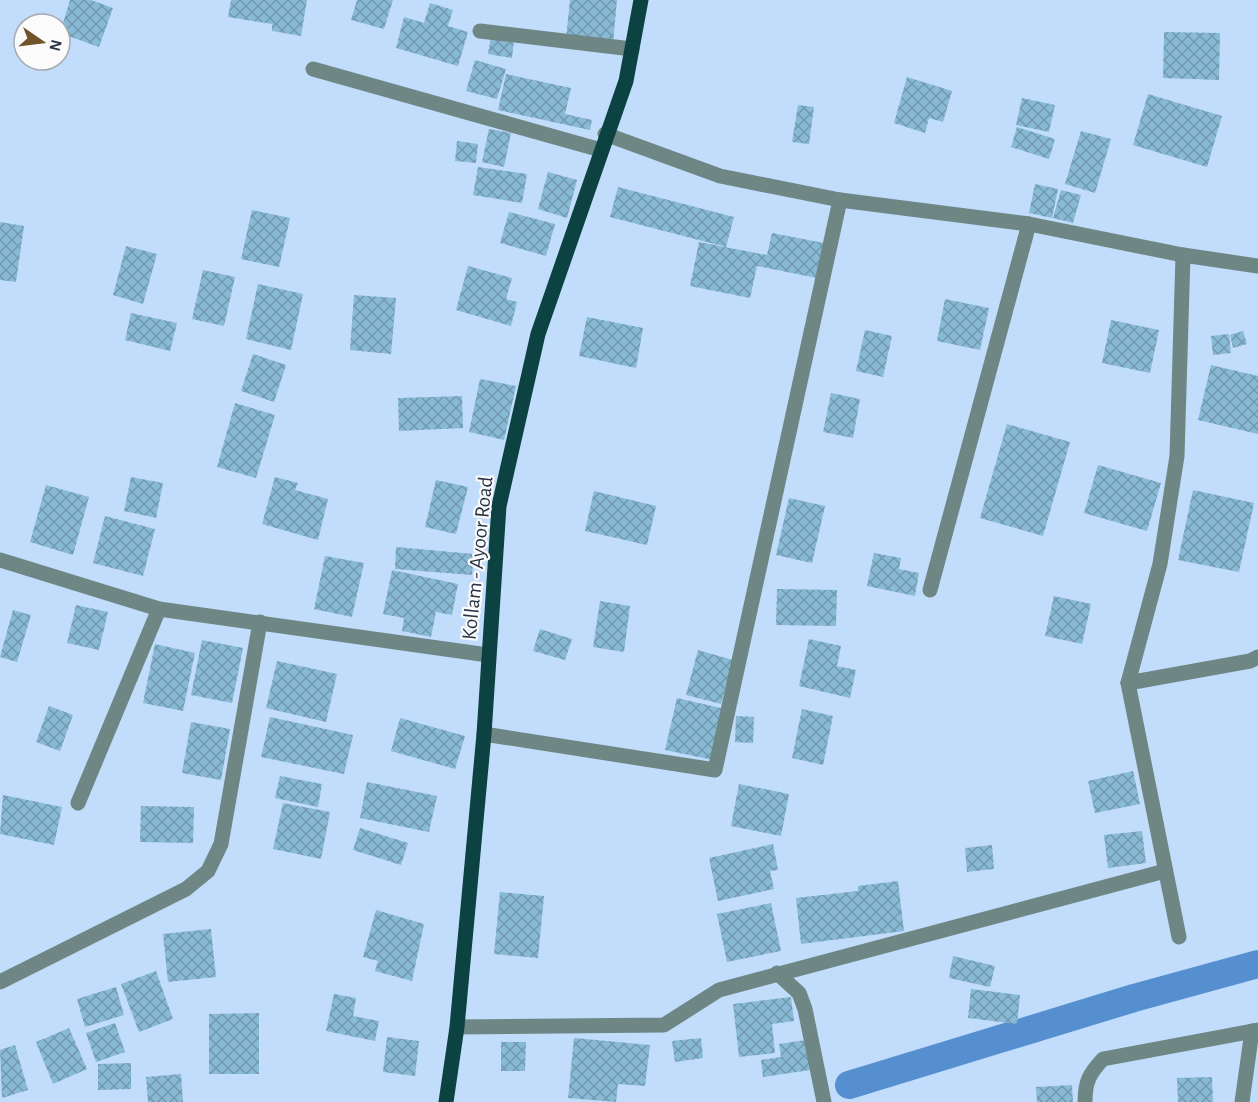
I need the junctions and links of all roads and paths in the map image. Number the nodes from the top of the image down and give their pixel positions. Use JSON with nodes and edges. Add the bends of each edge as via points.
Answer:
{"nodes":[{"id":1,"x":642,"y":0,"type":"edge"},
{"id":2,"x":480,"y":31,"type":"dead end"},
{"id":3,"x":632,"y":49,"type":"junction"},
{"id":4,"x":313,"y":69,"type":"dead end"},
{"id":5,"x":605,"y":134,"type":"junction"},
{"id":6,"x":601,"y":150,"type":"junction"},
{"id":7,"x":840,"y":200,"type":"junction"},
{"id":8,"x":1029,"y":224,"type":"junction"},
{"id":9,"x":1183,"y":255,"type":"junction"},
{"id":10,"x":1258,"y":266,"type":"edge"},
{"id":11,"x":0,"y":560,"type":"edge"},
{"id":12,"x":930,"y":590,"type":"dead end"},
{"id":13,"x":159,"y":609,"type":"junction"},
{"id":14,"x":260,"y":622,"type":"junction"},
{"id":15,"x":488,"y":655,"type":"junction"},
{"id":16,"x":1258,"y":657,"type":"edge"},
{"id":17,"x":1128,"y":683,"type":"junction"},
{"id":18,"x":484,"y":734,"type":"junction"},
{"id":19,"x":78,"y":803,"type":"dead end"},
{"id":20,"x":1165,"y":871,"type":"junction"},
{"id":21,"x":1179,"y":937,"type":"dead end"},
{"id":22,"x":777,"y":973,"type":"junction"},
{"id":23,"x":0,"y":982,"type":"edge"},
{"id":24,"x":457,"y":1027,"type":"junction"},
{"id":25,"x":1255,"y":1031,"type":"edge"},
{"id":26,"x":446,"y":1102,"type":"edge"},
{"id":27,"x":824,"y":1102,"type":"edge"},
{"id":28,"x":1085,"y":1102,"type":"edge"},
{"id":29,"x":1242,"y":1102,"type":"edge"}],
"edges":[{"from":1,"to":3,"type":"main road","name":"Kollam - Ayoor Road"},
{"from":2,"to":3,"type":"street"},
{"from":3,"to":5,"type":"main road","name":"Kollam - Ayoor Road","via":[[626,81]]},
{"from":4,"to":6,"type":"street"},
{"from":5,"to":6,"type":"main road","name":"Kollam - Ayoor Road"},
{"from":5,"to":7,"type":"street","via":[[720,176]]},
{"from":6,"to":15,"type":"main road","name":"Kollam - Ayoor Road","via":[[538,334],[499,506]]},
{"from":7,"to":8,"type":"street"},
{"from":7,"to":18,"type":"street","via":[[715,770]]},
{"from":8,"to":9,"type":"street"},
{"from":8,"to":12,"type":"street"},
{"from":9,"to":10,"type":"street"},
{"from":9,"to":17,"type":"street","via":[[1177,456],[1161,564]]},
{"from":11,"to":13,"type":"street"},
{"from":13,"to":14,"type":"street"},
{"from":13,"to":19,"type":"street"},
{"from":14,"to":15,"type":"street"},
{"from":14,"to":23,"type":"street","via":[[221,844],[208,871],[186,889]]},
{"from":15,"to":18,"type":"main road","name":"Kollam - Ayoor Road"},
{"from":16,"to":17,"type":"street"},
{"from":17,"to":20,"type":"street"},
{"from":18,"to":24,"type":"main road","name":"Kollam - Ayoor Road"},
{"from":20,"to":21,"type":"street"},
{"from":20,"to":22,"type":"street"},
{"from":22,"to":24,"type":"street","via":[[718,990],[664,1025]]},
{"from":22,"to":27,"type":"street","via":[[799,993],[805,1009]]},
{"from":24,"to":26,"type":"main road","name":"Kollam - Ayoor Road"},
{"from":25,"to":28,"type":"street","via":[[1103,1059],[1085,1084]]},
{"from":25,"to":29,"type":"street"}]}
